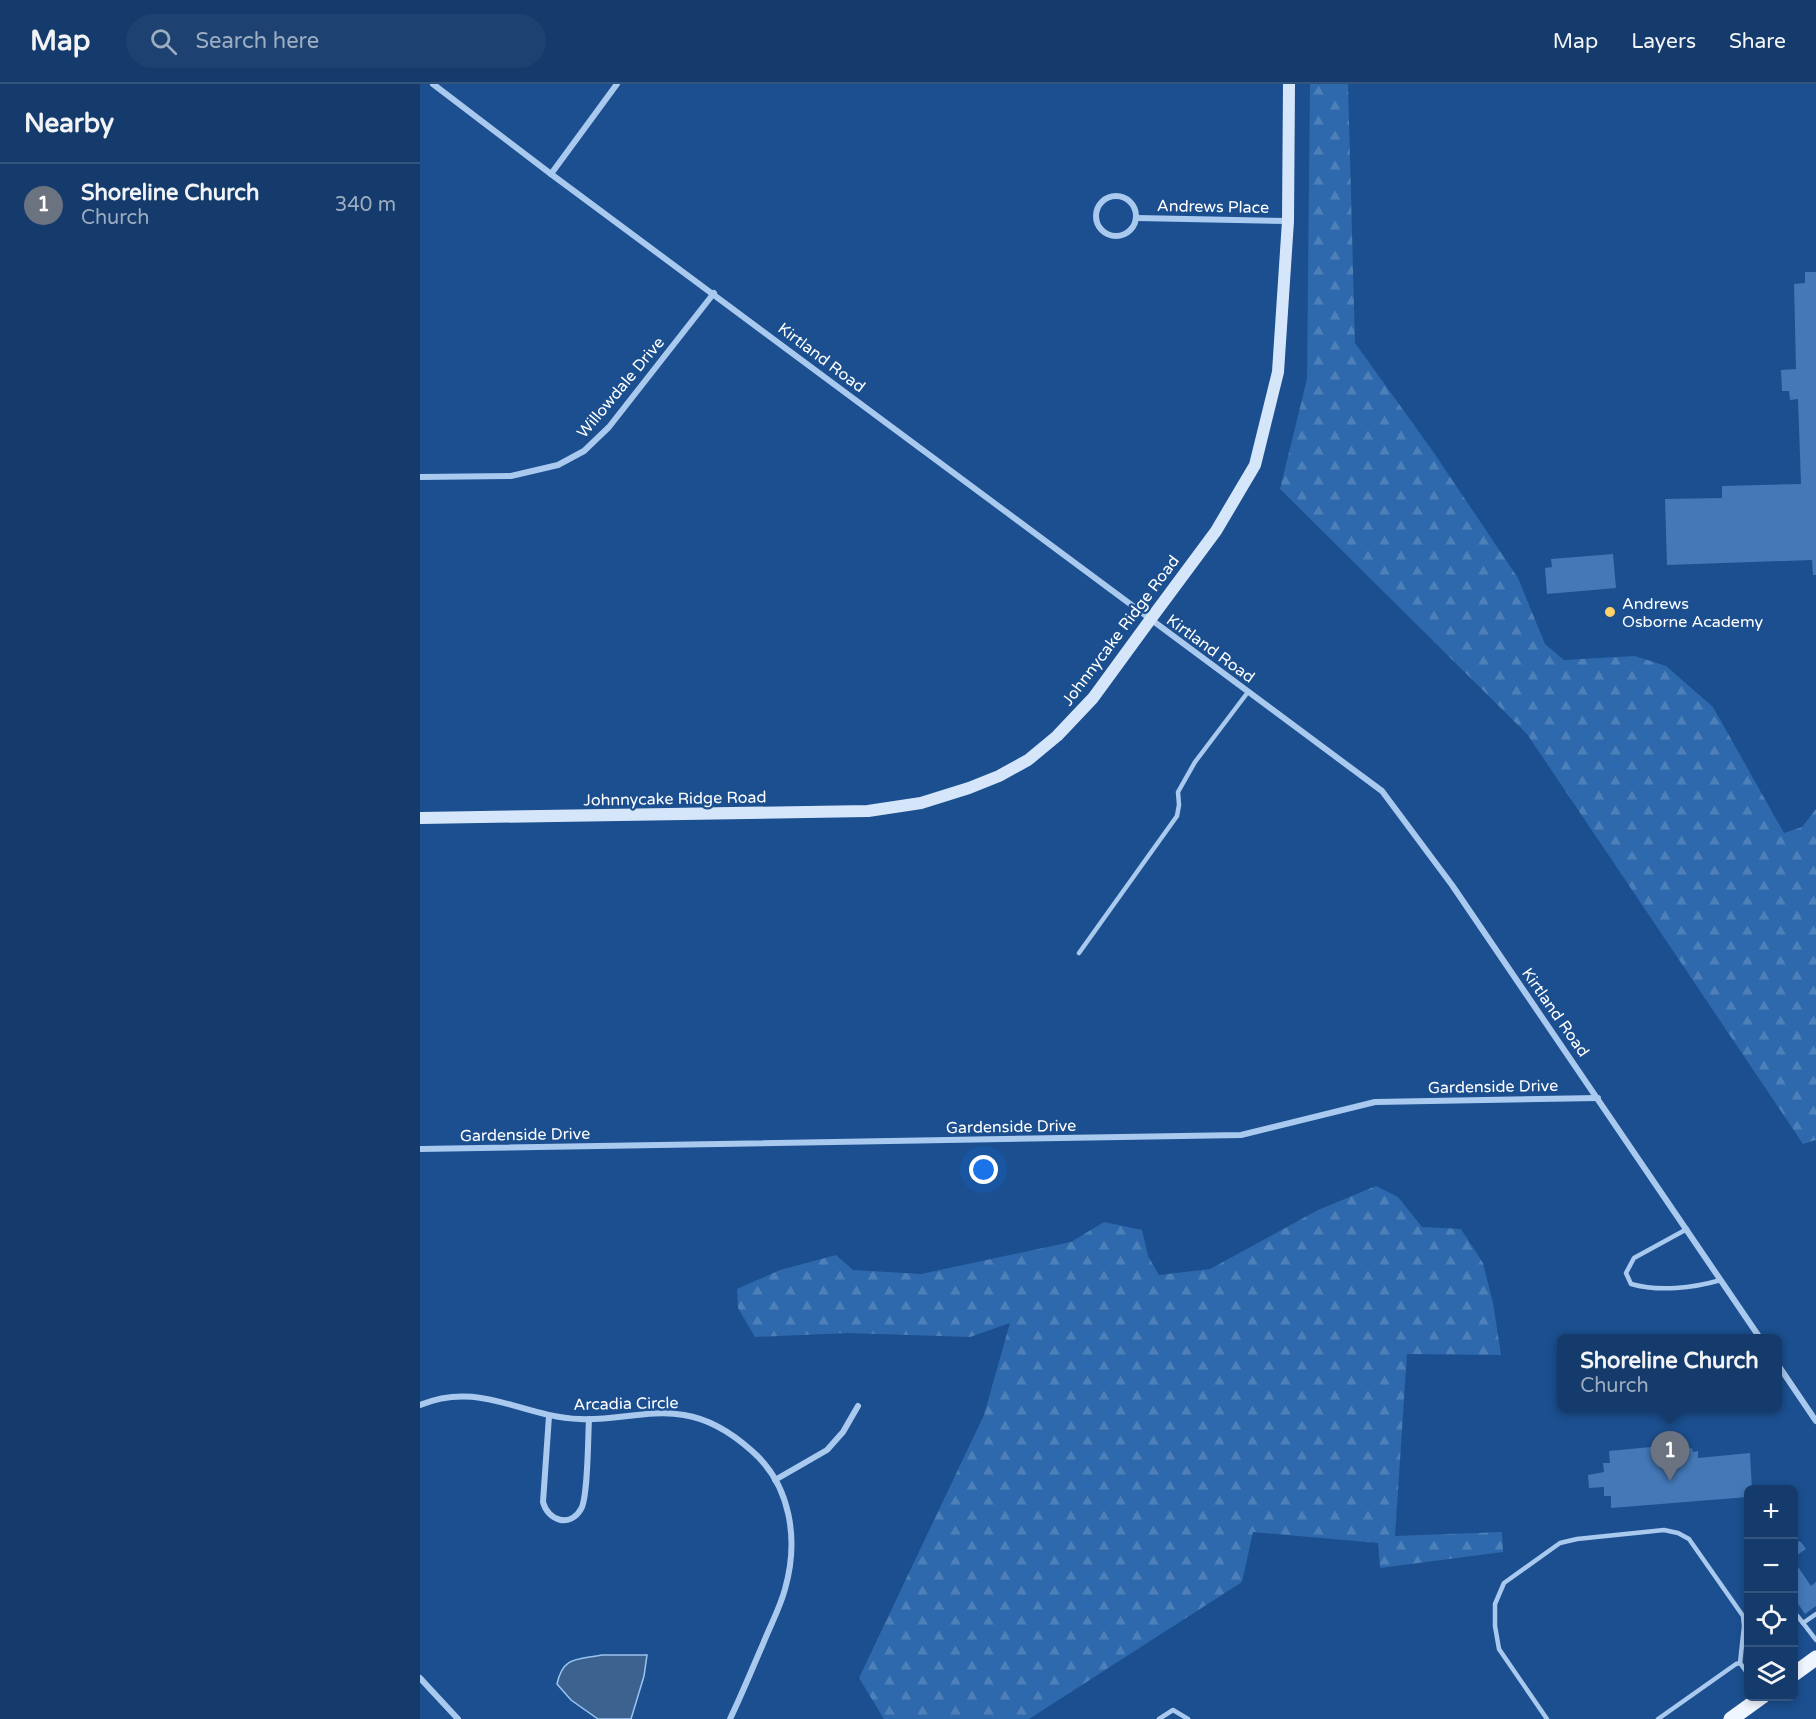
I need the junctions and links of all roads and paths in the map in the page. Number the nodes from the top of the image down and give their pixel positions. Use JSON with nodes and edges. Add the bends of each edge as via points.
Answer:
{"nodes":[{"id":1,"x":433,"y":84,"type":"edge"},
{"id":2,"x":617,"y":84,"type":"edge"},
{"id":3,"x":1289,"y":84,"type":"edge"},
{"id":4,"x":551,"y":174,"type":"junction"},
{"id":5,"x":1137,"y":218,"type":"junction"},
{"id":6,"x":1288,"y":221,"type":"junction"},
{"id":7,"x":714,"y":293,"type":"junction"},
{"id":8,"x":420,"y":477,"type":"edge"},
{"id":9,"x":1150,"y":620,"type":"junction"},
{"id":10,"x":1248,"y":692,"type":"junction"},
{"id":11,"x":420,"y":818,"type":"edge"},
{"id":12,"x":1079,"y":953,"type":"dead end"},
{"id":13,"x":1598,"y":1098,"type":"junction"},
{"id":14,"x":420,"y":1149,"type":"edge"},
{"id":15,"x":1687,"y":1229,"type":"junction"},
{"id":16,"x":1721,"y":1280,"type":"junction"},
{"id":17,"x":1757,"y":1334,"type":"edge"},
{"id":18,"x":1782,"y":1371,"type":"edge"},
{"id":19,"x":420,"y":1405,"type":"edge"},
{"id":20,"x":858,"y":1406,"type":"dead end"},
{"id":21,"x":549,"y":1416,"type":"junction"},
{"id":22,"x":589,"y":1419,"type":"junction"},
{"id":23,"x":1816,"y":1421,"type":"edge"},
{"id":24,"x":775,"y":1480,"type":"junction"},
{"id":25,"x":1816,"y":1614,"type":"edge"},
{"id":26,"x":1798,"y":1617,"type":"edge"},
{"id":27,"x":1744,"y":1619,"type":"edge"},
{"id":28,"x":1803,"y":1623,"type":"junction"},
{"id":29,"x":1744,"y":1637,"type":"edge"},
{"id":30,"x":1816,"y":1640,"type":"edge"},
{"id":31,"x":1740,"y":1663,"type":"junction"},
{"id":32,"x":1814,"y":1664,"type":"edge"},
{"id":33,"x":1744,"y":1668,"type":"edge"},
{"id":34,"x":1798,"y":1672,"type":"edge"},
{"id":35,"x":420,"y":1678,"type":"edge"},
{"id":36,"x":1755,"y":1701,"type":"edge"},
{"id":37,"x":458,"y":1719,"type":"edge"},
{"id":38,"x":730,"y":1719,"type":"edge"},
{"id":39,"x":1159,"y":1719,"type":"edge"},
{"id":40,"x":1188,"y":1719,"type":"edge"},
{"id":41,"x":1547,"y":1719,"type":"edge"},
{"id":42,"x":1658,"y":1719,"type":"edge"},
{"id":43,"x":1731,"y":1719,"type":"edge"}],
"edges":[{"from":1,"to":4,"type":"street","name":"Kirtland Road"},
{"from":2,"to":4,"type":"street"},
{"from":3,"to":6,"type":"main road","name":"Johnnycake Ridge Road"},
{"from":4,"to":7,"type":"street","name":"Kirtland Road"},
{"from":5,"to":5,"type":"street","name":"Andrews Place","via":[[1132,201],[1120,196],[1104,198],[1097,213],[1099,229],[1110,236],[1122,235]]},
{"from":5,"to":6,"type":"street","name":"Andrews Place"},
{"from":6,"to":9,"type":"main road","name":"Johnnycake Ridge Road","via":[[1278,372],[1255,465],[1216,531]]},
{"from":7,"to":8,"type":"street","name":"Willowdale Drive","via":[[609,427],[584,451],[558,465],[511,476]]},
{"from":7,"to":9,"type":"street","name":"Kirtland Road"},
{"from":9,"to":10,"type":"street","name":"Kirtland Road"},
{"from":9,"to":11,"type":"main road","name":"Johnnycake Ridge Road","via":[[1093,698],[1028,760],[999,776],[921,803],[868,811]]},
{"from":10,"to":12,"type":"lane","via":[[1195,762],[1178,792],[1177,816]]},
{"from":10,"to":13,"type":"street","name":"Kirtland Road","via":[[1382,791],[1452,885]]},
{"from":13,"to":14,"type":"street","name":"Gardenside Drive","via":[[1376,1102],[1242,1135]]},
{"from":13,"to":15,"type":"street","name":"Kirtland Road"},
{"from":15,"to":16,"type":"street","name":"Kirtland Road"},
{"from":15,"to":16,"type":"lane","via":[[1634,1258],[1626,1273],[1631,1284],[1670,1288]]},
{"from":16,"to":17,"type":"street","name":"Kirtland Road"},
{"from":18,"to":23,"type":"street"},
{"from":19,"to":21,"type":"street","name":"Arcadia Circle","via":[[442,1398],[478,1396]]},
{"from":20,"to":24,"type":"street","via":[[827,1450]]},
{"from":21,"to":22,"type":"street","name":"Arcadia Circle"},
{"from":21,"to":22,"type":"street","via":[[543,1502],[545,1511],[556,1520],[575,1516],[584,1502]]},
{"from":22,"to":24,"type":"street","name":"Arcadia Circle","via":[[670,1413],[704,1421],[742,1442],[762,1460]]},
{"from":24,"to":38,"type":"street","name":"Arcadia Circle","via":[[788,1510],[791,1566],[785,1591]]},
{"from":25,"to":28,"type":"lane"},
{"from":26,"to":28,"type":"lane"},
{"from":27,"to":41,"type":"lane","via":[[1689,1539],[1678,1533],[1664,1530],[1560,1543],[1504,1583],[1495,1604],[1499,1649]]},
{"from":28,"to":30,"type":"lane"},
{"from":29,"to":31,"type":"lane"},
{"from":31,"to":33,"type":"lane"},
{"from":31,"to":42,"type":"lane"},
{"from":32,"to":34,"type":"main road"},
{"from":35,"to":37,"type":"street"},
{"from":36,"to":43,"type":"main road"},
{"from":39,"to":40,"type":"lane","via":[[1173,1710]]}]}
